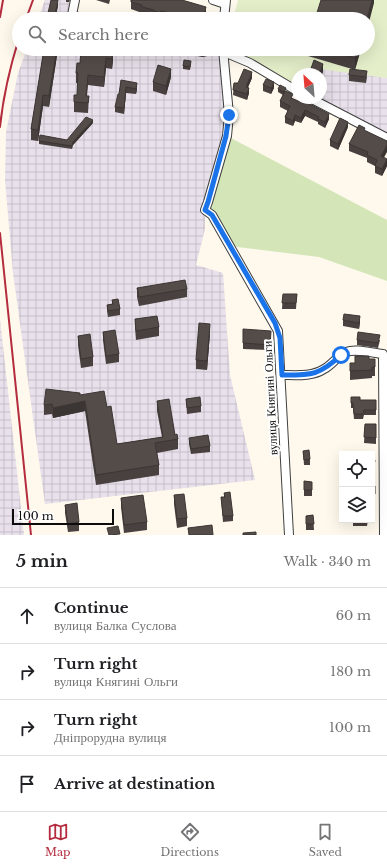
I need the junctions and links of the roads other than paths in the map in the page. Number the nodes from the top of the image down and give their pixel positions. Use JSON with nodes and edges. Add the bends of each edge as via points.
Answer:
{"nodes":[{"id":1,"x":75,"y":0,"type":"edge"},
{"id":2,"x":213,"y":0,"type":"edge"},
{"id":3,"x":225,"y":2,"type":"edge"},
{"id":4,"x":73,"y":12,"type":"edge"},
{"id":5,"x":224,"y":12,"type":"edge"},
{"id":6,"x":222,"y":56,"type":"edge"},
{"id":7,"x":234,"y":56,"type":"edge"},
{"id":8,"x":291,"y":87,"type":"edge"},
{"id":9,"x":322,"y":104,"type":"edge"},
{"id":10,"x":387,"y":138,"type":"edge"},
{"id":11,"x":385,"y":354,"type":"edge"},
{"id":12,"x":282,"y":375,"type":"junction"},
{"id":13,"x":289,"y":535,"type":"edge"},
{"id":14,"x":384,"y":535,"type":"edge"}],
"edges":[{"from":1,"to":4,"type":"street"},
{"from":2,"to":3,"type":"street"},
{"from":3,"to":5,"type":"street"},
{"from":6,"to":12,"type":"street","name":"вулиця Княгині Ольги","via":[[229,115],[226,136],[205,210],[212,215],[275,323],[280,338]]},
{"from":7,"to":8,"type":"street"},
{"from":9,"to":10,"type":"street"},
{"from":11,"to":12,"type":"street","via":[[347,352],[319,372]]},
{"from":11,"to":14,"type":"street"},
{"from":12,"to":13,"type":"street","name":"вулиця Княгині Ольги"}]}
